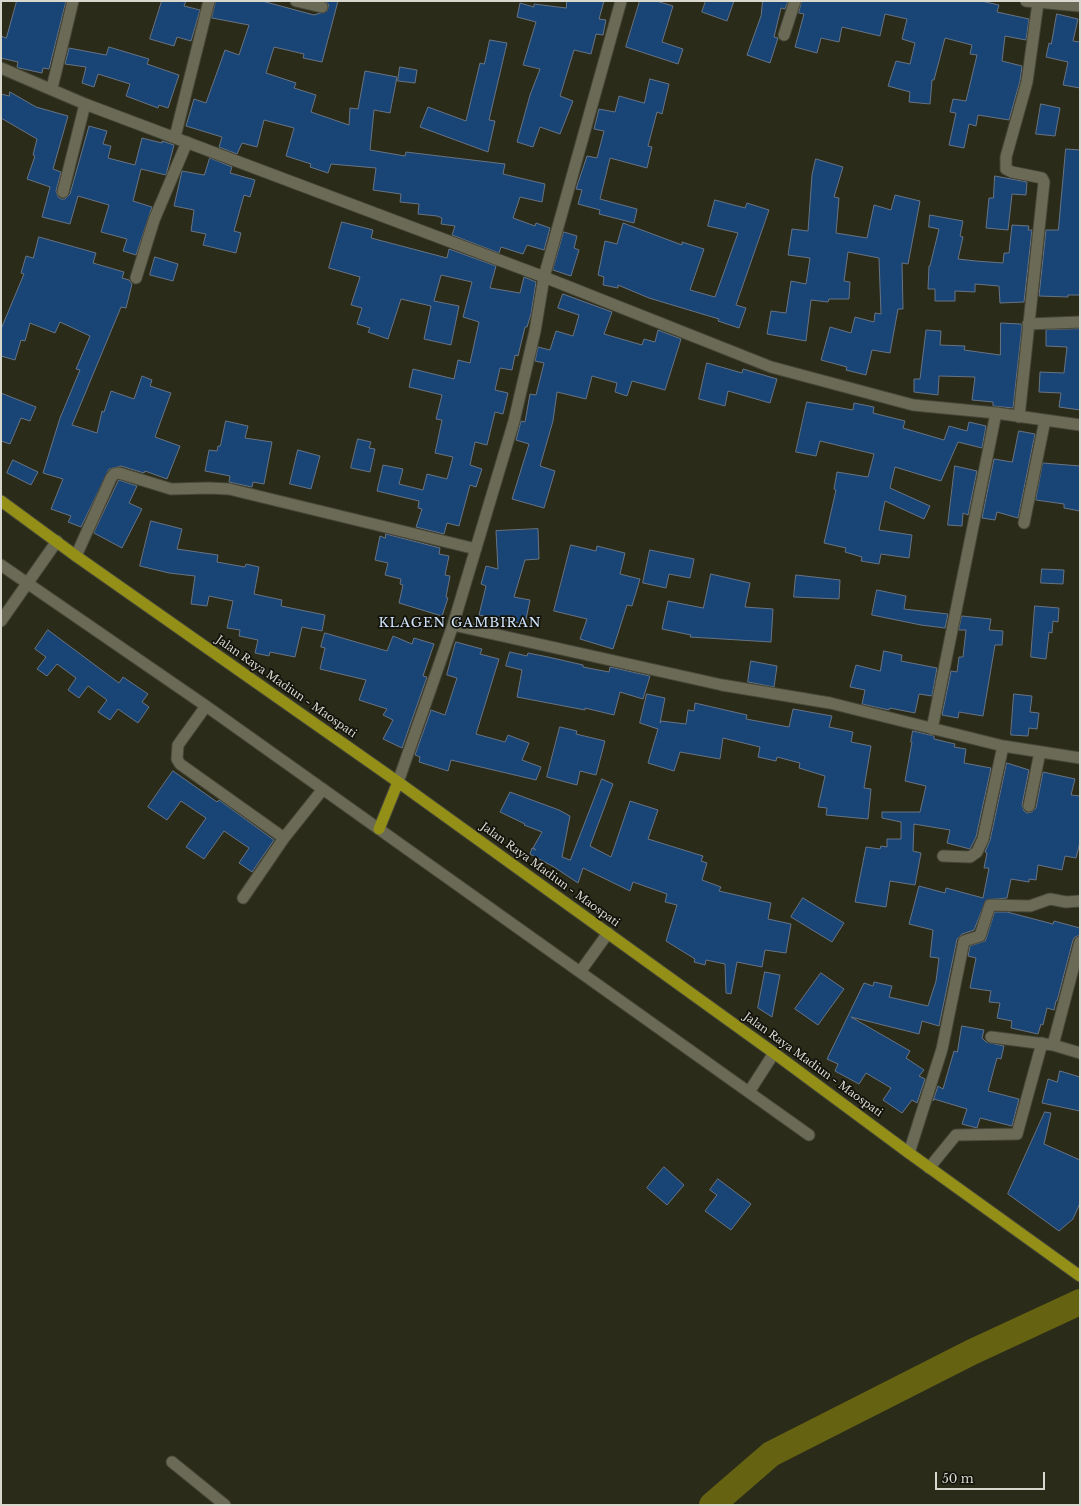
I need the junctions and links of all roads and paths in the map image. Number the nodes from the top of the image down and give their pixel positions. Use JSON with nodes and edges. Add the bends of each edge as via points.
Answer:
{"nodes":[{"id":1,"x":73,"y":1,"type":"edge"},
{"id":2,"x":208,"y":1,"type":"edge"},
{"id":3,"x":296,"y":1,"type":"edge"},
{"id":4,"x":621,"y":1,"type":"edge"},
{"id":5,"x":794,"y":1,"type":"edge"},
{"id":6,"x":1026,"y":1,"type":"edge"},
{"id":7,"x":1045,"y":3,"type":"edge"},
{"id":8,"x":1080,"y":6,"type":"edge"},
{"id":9,"x":322,"y":7,"type":"dead end"},
{"id":10,"x":784,"y":35,"type":"dead end"},
{"id":11,"x":1,"y":68,"type":"edge"},
{"id":12,"x":52,"y":88,"type":"junction"},
{"id":13,"x":85,"y":104,"type":"junction"},
{"id":14,"x":175,"y":137,"type":"junction"},
{"id":15,"x":187,"y":142,"type":"junction"},
{"id":16,"x":63,"y":192,"type":"dead end"},
{"id":17,"x":544,"y":277,"type":"junction"},
{"id":18,"x":136,"y":278,"type":"dead end"},
{"id":19,"x":1080,"y":322,"type":"edge"},
{"id":20,"x":1028,"y":324,"type":"junction"},
{"id":21,"x":996,"y":413,"type":"junction"},
{"id":22,"x":1019,"y":416,"type":"junction"},
{"id":23,"x":1045,"y":420,"type":"junction"},
{"id":24,"x":1080,"y":424,"type":"edge"},
{"id":25,"x":1,"y":502,"type":"edge"},
{"id":26,"x":1024,"y":523,"type":"dead end"},
{"id":27,"x":57,"y":541,"type":"junction"},
{"id":28,"x":476,"y":549,"type":"junction"},
{"id":29,"x":76,"y":556,"type":"junction"},
{"id":30,"x":1,"y":565,"type":"edge"},
{"id":31,"x":27,"y":584,"type":"junction"},
{"id":32,"x":1,"y":621,"type":"edge"},
{"id":33,"x":453,"y":625,"type":"junction"},
{"id":34,"x":206,"y":706,"type":"junction"},
{"id":35,"x":932,"y":729,"type":"junction"},
{"id":36,"x":1003,"y":746,"type":"junction"},
{"id":37,"x":1040,"y":752,"type":"junction"},
{"id":38,"x":1080,"y":758,"type":"edge"},
{"id":39,"x":398,"y":782,"type":"junction"},
{"id":40,"x":323,"y":789,"type":"junction"},
{"id":41,"x":1029,"y":806,"type":"dead end"},
{"id":42,"x":379,"y":829,"type":"junction"},
{"id":43,"x":284,"y":838,"type":"junction"},
{"id":44,"x":943,"y":856,"type":"dead end"},
{"id":45,"x":243,"y":898,"type":"dead end"},
{"id":46,"x":1080,"y":901,"type":"edge"},
{"id":47,"x":608,"y":933,"type":"junction"},
{"id":48,"x":1080,"y":942,"type":"edge"},
{"id":49,"x":580,"y":972,"type":"junction"},
{"id":50,"x":991,"y":1037,"type":"dead end"},
{"id":51,"x":1048,"y":1044,"type":"junction"},
{"id":52,"x":774,"y":1052,"type":"junction"},
{"id":53,"x":1080,"y":1053,"type":"edge"},
{"id":54,"x":749,"y":1092,"type":"junction"},
{"id":55,"x":809,"y":1135,"type":"dead end"},
{"id":56,"x":909,"y":1153,"type":"junction"},
{"id":57,"x":929,"y":1168,"type":"junction"},
{"id":58,"x":1080,"y":1276,"type":"edge"},
{"id":59,"x":172,"y":1462,"type":"dead end"},
{"id":60,"x":226,"y":1505,"type":"edge"}],
"edges":[{"from":1,"to":12,"type":"street"},
{"from":2,"to":14,"type":"street"},
{"from":3,"to":9,"type":"street"},
{"from":4,"to":17,"type":"street"},
{"from":5,"to":10,"type":"street"},
{"from":6,"to":7,"type":"street"},
{"from":7,"to":8,"type":"street"},
{"from":7,"to":20,"type":"street","via":[[1006,157],[1006,169],[1042,178],[1044,182]]},
{"from":11,"to":12,"type":"street"},
{"from":12,"to":13,"type":"street"},
{"from":13,"to":14,"type":"street"},
{"from":13,"to":16,"type":"street"},
{"from":14,"to":15,"type":"street"},
{"from":15,"to":17,"type":"street"},
{"from":15,"to":18,"type":"street","via":[[154,220]]},
{"from":17,"to":21,"type":"street","via":[[770,367],[913,405]]},
{"from":17,"to":28,"type":"street","via":[[535,331],[514,421]]},
{"from":19,"to":20,"type":"street"},
{"from":20,"to":22,"type":"street"},
{"from":21,"to":22,"type":"street"},
{"from":21,"to":35,"type":"street"},
{"from":22,"to":23,"type":"street"},
{"from":23,"to":24,"type":"street"},
{"from":23,"to":26,"type":"street"},
{"from":25,"to":27,"type":"highway","name":"Jalan Raya Madiun - Maospati"},
{"from":27,"to":29,"type":"highway","name":"Jalan Raya Madiun - Maospati"},
{"from":27,"to":31,"type":"street"},
{"from":28,"to":29,"type":"street","via":[[229,489],[170,490],[119,473],[111,478]]},
{"from":28,"to":33,"type":"street"},
{"from":29,"to":39,"type":"highway","name":"Jalan Raya Madiun - Maospati"},
{"from":30,"to":31,"type":"street"},
{"from":31,"to":32,"type":"street"},
{"from":31,"to":34,"type":"street"},
{"from":33,"to":35,"type":"street","via":[[722,684],[830,703]]},
{"from":33,"to":39,"type":"street"},
{"from":34,"to":40,"type":"street"},
{"from":34,"to":43,"type":"street","via":[[178,745],[177,759],[180,764]]},
{"from":35,"to":36,"type":"street"},
{"from":36,"to":37,"type":"street"},
{"from":36,"to":44,"type":"street","via":[[983,839],[977,852],[970,858]]},
{"from":37,"to":38,"type":"street"},
{"from":37,"to":41,"type":"street"},
{"from":39,"to":42,"type":"highway"},
{"from":39,"to":47,"type":"highway","name":"Jalan Raya Madiun - Maospati"},
{"from":40,"to":42,"type":"street"},
{"from":40,"to":43,"type":"street"},
{"from":42,"to":49,"type":"street"},
{"from":43,"to":45,"type":"street"},
{"from":46,"to":56,"type":"street","via":[[1050,899],[1030,906],[990,905],[980,936],[964,941],[942,1049]]},
{"from":47,"to":49,"type":"street"},
{"from":47,"to":52,"type":"highway","name":"Jalan Raya Madiun - Maospati"},
{"from":48,"to":51,"type":"street"},
{"from":49,"to":54,"type":"street"},
{"from":50,"to":51,"type":"street"},
{"from":51,"to":53,"type":"street"},
{"from":51,"to":57,"type":"street","via":[[1017,1134],[956,1135]]},
{"from":52,"to":54,"type":"street"},
{"from":52,"to":56,"type":"highway","name":"Jalan Raya Madiun - Maospati"},
{"from":54,"to":55,"type":"street"},
{"from":56,"to":57,"type":"highway","name":"Jalan Raya Madiun - Maospati"},
{"from":57,"to":58,"type":"highway","name":"Jalan Raya Madiun - Maospati"},
{"from":59,"to":60,"type":"street"}]}
